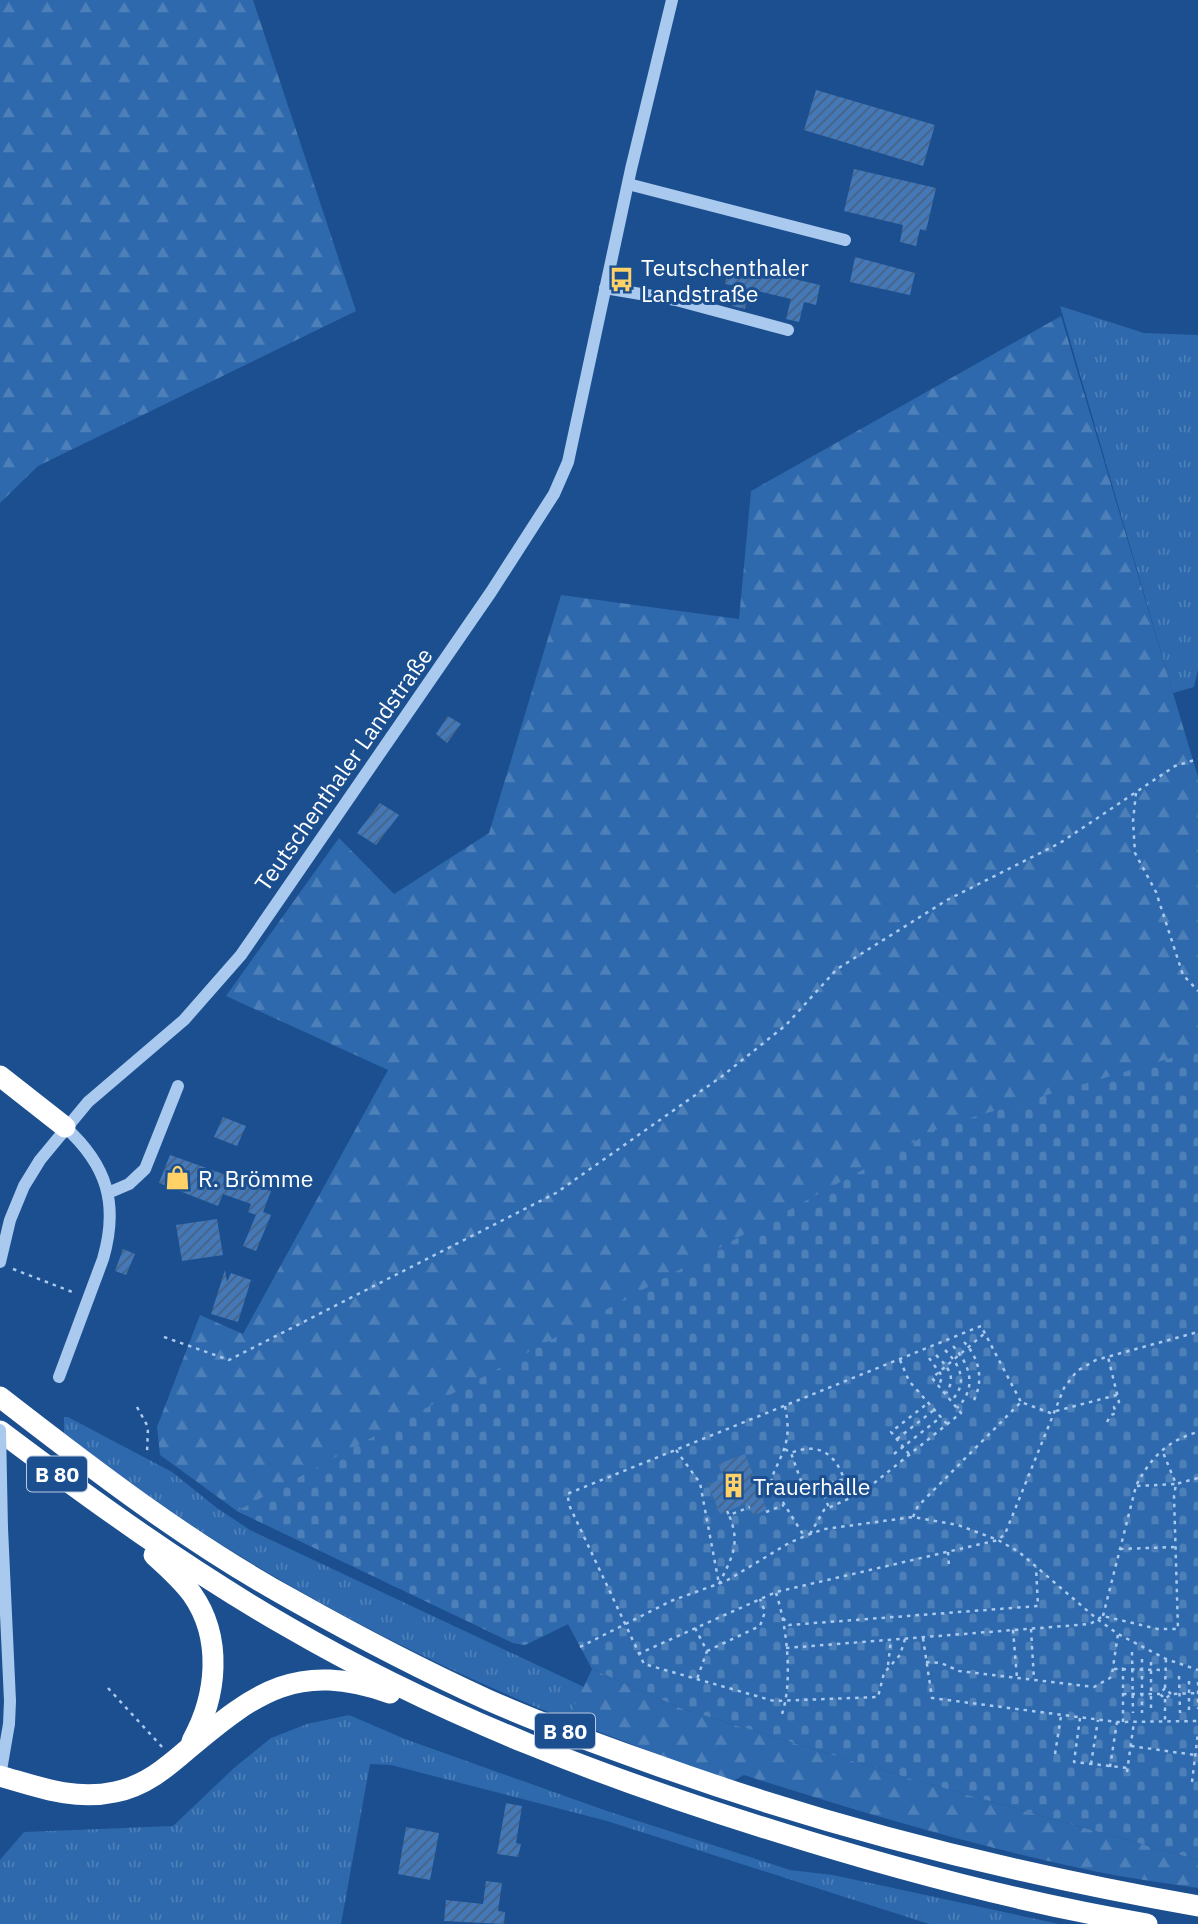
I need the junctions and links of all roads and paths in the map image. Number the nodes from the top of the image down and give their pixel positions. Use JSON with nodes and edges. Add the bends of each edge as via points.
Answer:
{"nodes":[{"id":1,"x":672,"y":0,"type":"edge"},
{"id":2,"x":628,"y":184,"type":"junction"},
{"id":3,"x":845,"y":240,"type":"dead end"},
{"id":4,"x":605,"y":288,"type":"junction"},
{"id":5,"x":788,"y":330,"type":"dead end"},
{"id":6,"x":1198,"y":759,"type":"edge"},
{"id":7,"x":1136,"y":793,"type":"junction"},
{"id":8,"x":1198,"y":991,"type":"edge"},
{"id":9,"x":0,"y":1076,"type":"edge"},
{"id":10,"x":178,"y":1086,"type":"dead end"},
{"id":11,"x":65,"y":1127,"type":"junction"},
{"id":12,"x":108,"y":1193,"type":"junction"},
{"id":13,"x":0,"y":1262,"type":"edge"},
{"id":14,"x":13,"y":1269,"type":"dead end"},
{"id":15,"x":90,"y":1298,"type":"junction"},
{"id":16,"x":1198,"y":1332,"type":"edge"},
{"id":17,"x":985,"y":1333,"type":"junction"},
{"id":18,"x":164,"y":1337,"type":"dead end"},
{"id":19,"x":964,"y":1342,"type":"dead end"},
{"id":20,"x":953,"y":1346,"type":"dead end"},
{"id":21,"x":969,"y":1347,"type":"junction"},
{"id":22,"x":945,"y":1350,"type":"dead end"},
{"id":23,"x":960,"y":1354,"type":"junction"},
{"id":24,"x":936,"y":1355,"type":"dead end"},
{"id":25,"x":1108,"y":1357,"type":"junction"},
{"id":26,"x":929,"y":1358,"type":"dead end"},
{"id":27,"x":954,"y":1359,"type":"junction"},
{"id":28,"x":900,"y":1360,"type":"junction"},
{"id":29,"x":947,"y":1366,"type":"junction"},
{"id":30,"x":940,"y":1371,"type":"junction"},
{"id":31,"x":59,"y":1377,"type":"dead end"},
{"id":32,"x":939,"y":1387,"type":"junction"},
{"id":33,"x":945,"y":1394,"type":"junction"},
{"id":34,"x":1117,"y":1395,"type":"junction"},
{"id":35,"x":0,"y":1397,"type":"edge"},
{"id":36,"x":951,"y":1401,"type":"junction"},
{"id":37,"x":1021,"y":1402,"type":"junction"},
{"id":38,"x":928,"y":1403,"type":"junction"},
{"id":39,"x":972,"y":1404,"type":"dead end"},
{"id":40,"x":785,"y":1406,"type":"junction"},
{"id":41,"x":136,"y":1407,"type":"dead end"},
{"id":42,"x":957,"y":1409,"type":"junction"},
{"id":43,"x":934,"y":1410,"type":"junction"},
{"id":44,"x":1054,"y":1413,"type":"junction"},
{"id":45,"x":941,"y":1417,"type":"junction"},
{"id":46,"x":1107,"y":1422,"type":"dead end"},
{"id":47,"x":947,"y":1424,"type":"junction"},
{"id":48,"x":0,"y":1430,"type":"edge"},
{"id":49,"x":1198,"y":1432,"type":"edge"},
{"id":50,"x":897,"y":1439,"type":"junction"},
{"id":51,"x":903,"y":1447,"type":"junction"},
{"id":52,"x":676,"y":1449,"type":"junction"},
{"id":53,"x":785,"y":1449,"type":"junction"},
{"id":54,"x":1162,"y":1450,"type":"junction"},
{"id":55,"x":791,"y":1453,"type":"junction"},
{"id":56,"x":146,"y":1454,"type":"dead end"},
{"id":57,"x":894,"y":1454,"type":"dead end"},
{"id":58,"x":909,"y":1454,"type":"junction"},
{"id":59,"x":1198,"y":1478,"type":"edge"},
{"id":60,"x":1176,"y":1484,"type":"junction"},
{"id":61,"x":1136,"y":1486,"type":"junction"},
{"id":62,"x":821,"y":1487,"type":"junction"},
{"id":63,"x":784,"y":1505,"type":"junction"},
{"id":64,"x":750,"y":1507,"type":"dead end"},
{"id":65,"x":829,"y":1508,"type":"junction"},
{"id":66,"x":766,"y":1512,"type":"dead end"},
{"id":67,"x":115,"y":1517,"type":"junction"},
{"id":68,"x":914,"y":1517,"type":"junction"},
{"id":69,"x":810,"y":1534,"type":"junction"},
{"id":70,"x":804,"y":1536,"type":"junction"},
{"id":71,"x":998,"y":1540,"type":"junction"},
{"id":72,"x":1175,"y":1547,"type":"junction"},
{"id":73,"x":1120,"y":1549,"type":"junction"},
{"id":74,"x":948,"y":1552,"type":"junction"},
{"id":75,"x":949,"y":1567,"type":"dead end"},
{"id":76,"x":1036,"y":1567,"type":"junction"},
{"id":77,"x":719,"y":1584,"type":"junction"},
{"id":78,"x":776,"y":1592,"type":"junction"},
{"id":79,"x":760,"y":1599,"type":"junction"},
{"id":80,"x":1103,"y":1616,"type":"junction"},
{"id":81,"x":783,"y":1618,"type":"junction"},
{"id":82,"x":1097,"y":1619,"type":"junction"},
{"id":83,"x":623,"y":1623,"type":"junction"},
{"id":84,"x":695,"y":1628,"type":"junction"},
{"id":85,"x":1031,"y":1629,"type":"junction"},
{"id":86,"x":1013,"y":1630,"type":"junction"},
{"id":87,"x":1118,"y":1634,"type":"junction"},
{"id":88,"x":923,"y":1638,"type":"junction"},
{"id":89,"x":905,"y":1639,"type":"junction"},
{"id":90,"x":891,"y":1640,"type":"junction"},
{"id":91,"x":580,"y":1647,"type":"dead end"},
{"id":92,"x":786,"y":1648,"type":"junction"},
{"id":93,"x":706,"y":1651,"type":"junction"},
{"id":94,"x":1132,"y":1652,"type":"dead end"},
{"id":95,"x":638,"y":1654,"type":"junction"},
{"id":96,"x":1142,"y":1659,"type":"dead end"},
{"id":97,"x":1166,"y":1659,"type":"junction"},
{"id":98,"x":926,"y":1662,"type":"junction"},
{"id":99,"x":1151,"y":1662,"type":"dead end"},
{"id":100,"x":1123,"y":1664,"type":"dead end"},
{"id":101,"x":887,"y":1668,"type":"junction"},
{"id":102,"x":1114,"y":1669,"type":"junction"},
{"id":103,"x":1123,"y":1670,"type":"junction"},
{"id":104,"x":1132,"y":1670,"type":"junction"},
{"id":105,"x":1142,"y":1670,"type":"junction"},
{"id":106,"x":1151,"y":1670,"type":"junction"},
{"id":107,"x":1165,"y":1670,"type":"junction"},
{"id":108,"x":1198,"y":1670,"type":"edge"},
{"id":109,"x":1179,"y":1676,"type":"dead end"},
{"id":110,"x":1017,"y":1678,"type":"junction"},
{"id":111,"x":697,"y":1679,"type":"junction"},
{"id":112,"x":1034,"y":1680,"type":"junction"},
{"id":113,"x":1189,"y":1681,"type":"dead end"},
{"id":114,"x":1198,"y":1682,"type":"edge"},
{"id":115,"x":108,"y":1688,"type":"dead end"},
{"id":116,"x":1165,"y":1688,"type":"junction"},
{"id":117,"x":1160,"y":1693,"type":"junction"},
{"id":118,"x":1171,"y":1693,"type":"junction"},
{"id":119,"x":1180,"y":1693,"type":"junction"},
{"id":120,"x":1189,"y":1693,"type":"junction"},
{"id":121,"x":1198,"y":1693,"type":"edge"},
{"id":122,"x":1123,"y":1694,"type":"junction"},
{"id":123,"x":1132,"y":1694,"type":"junction"},
{"id":124,"x":1142,"y":1694,"type":"junction"},
{"id":125,"x":1151,"y":1694,"type":"junction"},
{"id":126,"x":1165,"y":1699,"type":"junction"},
{"id":127,"x":787,"y":1701,"type":"junction"},
{"id":128,"x":1198,"y":1709,"type":"edge"},
{"id":129,"x":1189,"y":1712,"type":"dead end"},
{"id":130,"x":1133,"y":1713,"type":"dead end"},
{"id":131,"x":1142,"y":1713,"type":"dead end"},
{"id":132,"x":1152,"y":1713,"type":"dead end"},
{"id":133,"x":1180,"y":1713,"type":"dead end"},
{"id":134,"x":782,"y":1714,"type":"dead end"},
{"id":135,"x":1061,"y":1716,"type":"junction"},
{"id":136,"x":1080,"y":1718,"type":"junction"},
{"id":137,"x":1098,"y":1720,"type":"junction"},
{"id":138,"x":1166,"y":1721,"type":"junction"},
{"id":139,"x":1198,"y":1721,"type":"edge"},
{"id":140,"x":1117,"y":1722,"type":"junction"},
{"id":141,"x":1123,"y":1722,"type":"junction"},
{"id":142,"x":1134,"y":1722,"type":"junction"},
{"id":143,"x":488,"y":1727,"type":"junction"},
{"id":144,"x":1198,"y":1733,"type":"edge"},
{"id":145,"x":1131,"y":1746,"type":"junction"},
{"id":146,"x":1055,"y":1754,"type":"dead end"},
{"id":147,"x":1195,"y":1755,"type":"junction"},
{"id":148,"x":179,"y":1757,"type":"junction"},
{"id":149,"x":1091,"y":1764,"type":"junction"},
{"id":150,"x":1110,"y":1767,"type":"junction"},
{"id":151,"x":0,"y":1776,"type":"edge"},
{"id":152,"x":1192,"y":1782,"type":"dead end"},
{"id":153,"x":1198,"y":1906,"type":"edge"},
{"id":154,"x":1147,"y":1924,"type":"edge"}],
"edges":[{"from":1,"to":2,"type":"street","name":"Teutschenthaler Landstraße"},
{"from":2,"to":3,"type":"street"},
{"from":2,"to":4,"type":"street","name":"Teutschenthaler Landstraße"},
{"from":4,"to":5,"type":"street","via":[[676,300]]},
{"from":4,"to":11,"type":"street","name":"Teutschenthaler Landstraße","via":[[568,462],[538,521],[241,955],[184,1020]]},
{"from":6,"to":7,"type":"path","via":[[1175,766]]},
{"from":7,"to":8,"type":"path","via":[[1135,853],[1156,892],[1183,975]]},
{"from":7,"to":18,"type":"path","via":[[1060,843],[947,900],[837,969],[786,1024],[721,1077],[556,1192],[229,1360]]},
{"from":9,"to":11,"type":"highway"},
{"from":10,"to":12,"type":"street","via":[[145,1169],[130,1184]]},
{"from":11,"to":12,"type":"street","via":[[94,1158]]},
{"from":11,"to":13,"type":"street","name":"Teutschenthaler Landstraße","via":[[24,1186]]},
{"from":12,"to":15,"type":"street","via":[[108,1242]]},
{"from":14,"to":15,"type":"path"},
{"from":15,"to":31,"type":"street"},
{"from":16,"to":25,"type":"path"},
{"from":17,"to":21,"type":"path"},
{"from":17,"to":28,"type":"path","via":[[981,1326]]},
{"from":17,"to":37,"type":"path"},
{"from":19,"to":21,"type":"path"},
{"from":20,"to":23,"type":"path"},
{"from":21,"to":23,"type":"path"},
{"from":21,"to":39,"type":"path","via":[[980,1377]]},
{"from":22,"to":27,"type":"path"},
{"from":23,"to":27,"type":"path"},
{"from":23,"to":42,"type":"path","via":[[971,1382]]},
{"from":24,"to":29,"type":"path"},
{"from":25,"to":34,"type":"path"},
{"from":25,"to":44,"type":"path","via":[[1077,1371]]},
{"from":26,"to":30,"type":"path"},
{"from":27,"to":29,"type":"path"},
{"from":27,"to":36,"type":"path","via":[[961,1381]]},
{"from":28,"to":38,"type":"path","via":[[909,1381]]},
{"from":28,"to":40,"type":"path"},
{"from":29,"to":30,"type":"path"},
{"from":29,"to":33,"type":"path","via":[[952,1380]]},
{"from":30,"to":32,"type":"path"},
{"from":30,"to":32,"type":"path","via":[[932,1378]]},
{"from":32,"to":33,"type":"path"},
{"from":33,"to":36,"type":"path"},
{"from":34,"to":44,"type":"path"},
{"from":34,"to":46,"type":"path","via":[[1116,1413]]},
{"from":35,"to":153,"type":"highway","number":"B 80","via":[[183,1533],[291,1599],[488,1699],[721,1788],[868,1833],[1007,1869]]},
{"from":36,"to":42,"type":"path"},
{"from":37,"to":44,"type":"path"},
{"from":37,"to":68,"type":"path","via":[[918,1506]]},
{"from":38,"to":43,"type":"path"},
{"from":38,"to":50,"type":"path","via":[[891,1432]]},
{"from":40,"to":52,"type":"path"},
{"from":40,"to":53,"type":"path"},
{"from":41,"to":56,"type":"path","via":[[148,1427]]},
{"from":42,"to":47,"type":"path","via":[[961,1413]]},
{"from":43,"to":45,"type":"path"},
{"from":43,"to":50,"type":"path"},
{"from":44,"to":71,"type":"path","via":[[1005,1534]]},
{"from":45,"to":47,"type":"path"},
{"from":45,"to":51,"type":"path"},
{"from":47,"to":58,"type":"path"},
{"from":48,"to":67,"type":"highway","number":"B 80"},
{"from":48,"to":151,"type":"street","bridge":true,"via":[[10,1691]]},
{"from":49,"to":54,"type":"path"},
{"from":50,"to":51,"type":"path"},
{"from":51,"to":57,"type":"path"},
{"from":51,"to":58,"type":"path"},
{"from":52,"to":77,"type":"path","via":[[700,1483]]},
{"from":52,"to":83,"type":"path","via":[[567,1494]]},
{"from":53,"to":55,"type":"path"},
{"from":53,"to":63,"type":"path","via":[[771,1479]]},
{"from":54,"to":60,"type":"path"},
{"from":54,"to":61,"type":"path"},
{"from":55,"to":62,"type":"path","via":[[805,1492]]},
{"from":55,"to":62,"type":"path","via":[[806,1448],[820,1451],[838,1464],[844,1479]]},
{"from":58,"to":65,"type":"path","via":[[863,1492]]},
{"from":59,"to":60,"type":"path"},
{"from":60,"to":61,"type":"path"},
{"from":60,"to":72,"type":"path"},
{"from":61,"to":73,"type":"path"},
{"from":62,"to":65,"type":"path"},
{"from":63,"to":66,"type":"path"},
{"from":63,"to":70,"type":"path"},
{"from":64,"to":77,"type":"path","via":[[728,1513],[735,1547]]},
{"from":65,"to":69,"type":"path"},
{"from":67,"to":143,"type":"highway","number":"B 80","via":[[288,1628]]},
{"from":67,"to":148,"type":"highway","via":[[184,1584],[200,1607],[208,1630],[213,1658],[211,1692],[200,1726]]},
{"from":68,"to":69,"type":"path"},
{"from":68,"to":71,"type":"path","via":[[958,1525]]},
{"from":69,"to":70,"type":"path"},
{"from":70,"to":77,"type":"path"},
{"from":71,"to":74,"type":"path"},
{"from":71,"to":76,"type":"path"},
{"from":72,"to":73,"type":"path"},
{"from":72,"to":80,"type":"path","via":[[1178,1629]]},
{"from":73,"to":80,"type":"path"},
{"from":74,"to":75,"type":"path"},
{"from":74,"to":78,"type":"path"},
{"from":76,"to":81,"type":"path","via":[[1038,1606],[789,1625]]},
{"from":76,"to":82,"type":"path"},
{"from":77,"to":83,"type":"path"},
{"from":78,"to":79,"type":"path"},
{"from":78,"to":81,"type":"path"},
{"from":79,"to":84,"type":"path"},
{"from":79,"to":93,"type":"path","via":[[765,1612],[760,1626]]},
{"from":80,"to":82,"type":"path"},
{"from":81,"to":92,"type":"path"},
{"from":82,"to":85,"type":"path","via":[[1090,1624]]},
{"from":82,"to":87,"type":"path"},
{"from":83,"to":91,"type":"path"},
{"from":83,"to":95,"type":"path"},
{"from":84,"to":93,"type":"path"},
{"from":84,"to":95,"type":"path"},
{"from":85,"to":86,"type":"path"},
{"from":85,"to":112,"type":"path"},
{"from":86,"to":88,"type":"path"},
{"from":86,"to":110,"type":"path"},
{"from":87,"to":97,"type":"path"},
{"from":87,"to":102,"type":"path"},
{"from":88,"to":89,"type":"path"},
{"from":88,"to":98,"type":"path"},
{"from":89,"to":90,"type":"path"},
{"from":89,"to":101,"type":"path","via":[[900,1655]]},
{"from":90,"to":92,"type":"path"},
{"from":90,"to":101,"type":"path"},
{"from":92,"to":127,"type":"path"},
{"from":93,"to":111,"type":"path"},
{"from":94,"to":104,"type":"path"},
{"from":95,"to":111,"type":"path","via":[[644,1664]]},
{"from":96,"to":105,"type":"path"},
{"from":97,"to":107,"type":"path"},
{"from":97,"to":108,"type":"path"},
{"from":98,"to":110,"type":"path"},
{"from":98,"to":135,"type":"path","via":[[932,1698]]},
{"from":99,"to":106,"type":"path"},
{"from":100,"to":103,"type":"path"},
{"from":101,"to":127,"type":"path","via":[[878,1697]]},
{"from":102,"to":103,"type":"path"},
{"from":102,"to":112,"type":"path","via":[[1110,1678],[1094,1687]]},
{"from":103,"to":104,"type":"path"},
{"from":103,"to":122,"type":"path"},
{"from":104,"to":105,"type":"path"},
{"from":104,"to":123,"type":"path"},
{"from":105,"to":106,"type":"path"},
{"from":105,"to":124,"type":"path"},
{"from":106,"to":107,"type":"path"},
{"from":106,"to":125,"type":"path"},
{"from":107,"to":116,"type":"path"},
{"from":109,"to":119,"type":"path"},
{"from":110,"to":112,"type":"path"},
{"from":111,"to":127,"type":"path"},
{"from":113,"to":120,"type":"path"},
{"from":114,"to":121,"type":"path"},
{"from":115,"to":148,"type":"path"},
{"from":116,"to":117,"type":"path"},
{"from":116,"to":118,"type":"path"},
{"from":117,"to":125,"type":"path"},
{"from":117,"to":126,"type":"path"},
{"from":118,"to":119,"type":"path"},
{"from":118,"to":126,"type":"path"},
{"from":119,"to":120,"type":"path"},
{"from":119,"to":133,"type":"path"},
{"from":120,"to":121,"type":"path"},
{"from":120,"to":129,"type":"path"},
{"from":121,"to":128,"type":"path"},
{"from":122,"to":123,"type":"path"},
{"from":122,"to":141,"type":"path"},
{"from":123,"to":124,"type":"path"},
{"from":123,"to":130,"type":"path"},
{"from":124,"to":125,"type":"path"},
{"from":124,"to":131,"type":"path"},
{"from":125,"to":132,"type":"path"},
{"from":126,"to":138,"type":"path"},
{"from":127,"to":134,"type":"path"},
{"from":135,"to":136,"type":"path"},
{"from":135,"to":146,"type":"path"},
{"from":136,"to":137,"type":"path"},
{"from":136,"to":149,"type":"path","via":[[1074,1762]]},
{"from":137,"to":140,"type":"path"},
{"from":137,"to":149,"type":"path"},
{"from":138,"to":139,"type":"path"},
{"from":138,"to":142,"type":"path"},
{"from":140,"to":141,"type":"path"},
{"from":140,"to":150,"type":"path"},
{"from":141,"to":142,"type":"path"},
{"from":142,"to":145,"type":"path"},
{"from":143,"to":148,"type":"highway","via":[[361,1683],[310,1680],[250,1701]]},
{"from":143,"to":154,"type":"highway","number":"B 80","via":[[713,1812],[866,1860],[1004,1896]]},
{"from":144,"to":147,"type":"path"},
{"from":145,"to":147,"type":"path"},
{"from":145,"to":150,"type":"path","via":[[1127,1770]]},
{"from":147,"to":152,"type":"path"},
{"from":148,"to":151,"type":"highway","via":[[140,1784],[96,1795],[59,1793]]},
{"from":149,"to":150,"type":"path"}]}
